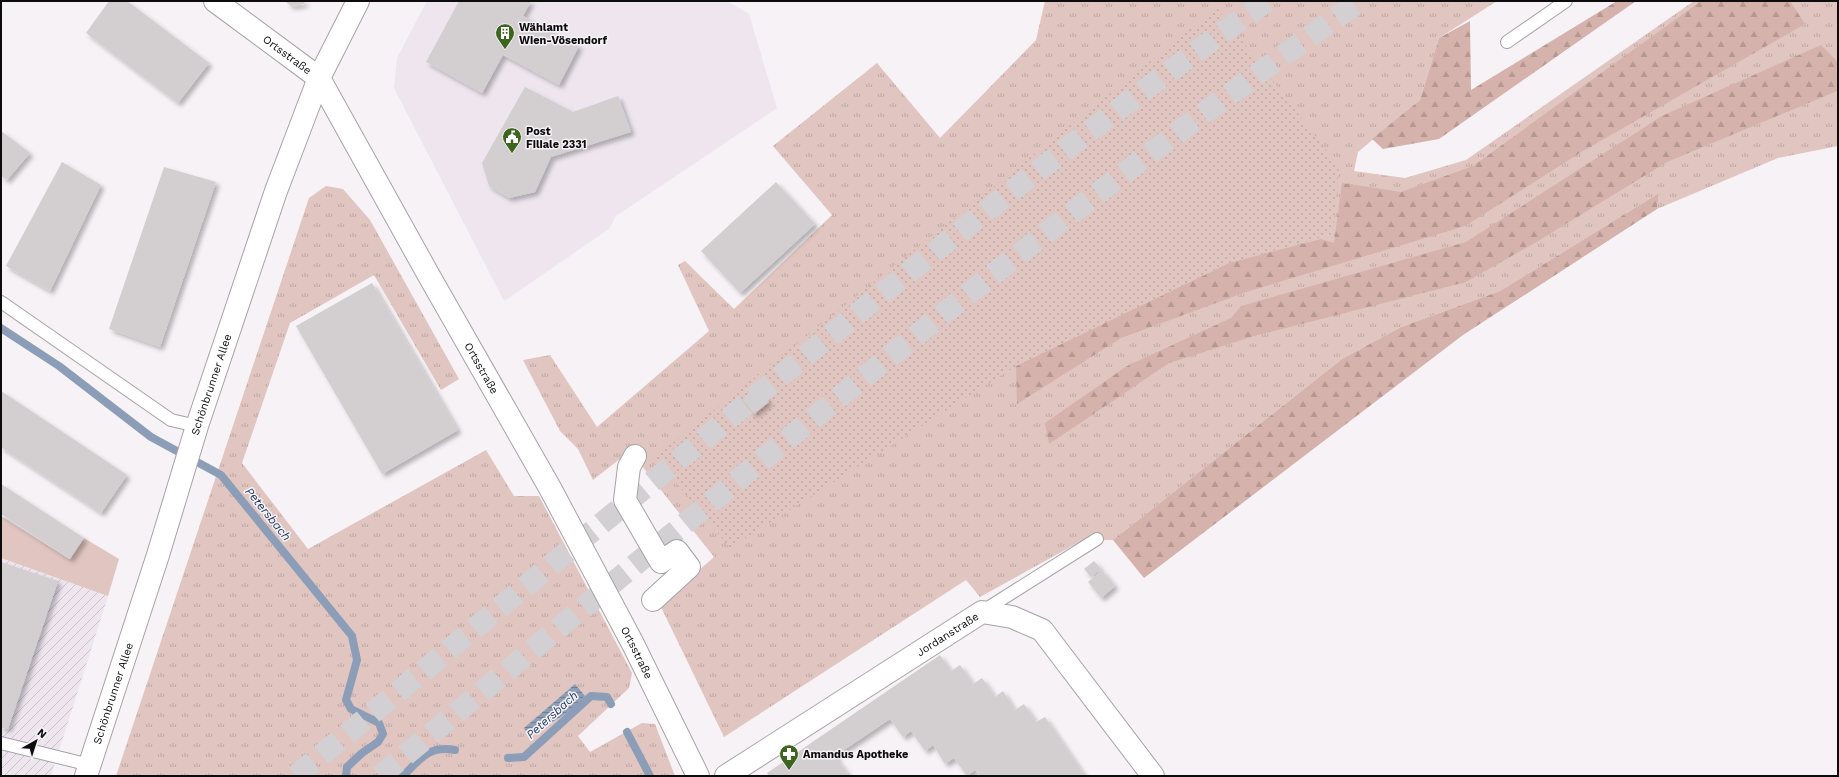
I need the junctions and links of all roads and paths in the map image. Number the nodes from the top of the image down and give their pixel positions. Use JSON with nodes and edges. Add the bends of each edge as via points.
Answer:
{"nodes":[{"id":1,"x":216,"y":1,"type":"edge"},
{"id":2,"x":358,"y":1,"type":"edge"},
{"id":3,"x":1566,"y":1,"type":"edge"},
{"id":4,"x":1507,"y":42,"type":"dead end"},
{"id":5,"x":319,"y":78,"type":"junction"},
{"id":6,"x":1,"y":302,"type":"edge"},
{"id":7,"x":195,"y":434,"type":"junction"},
{"id":8,"x":636,"y":456,"type":"dead end"},
{"id":9,"x":1097,"y":539,"type":"dead end"},
{"id":10,"x":653,"y":600,"type":"dead end"},
{"id":11,"x":982,"y":612,"type":"junction"},
{"id":12,"x":1,"y":744,"type":"edge"},
{"id":13,"x":88,"y":770,"type":"edge"},
{"id":14,"x":698,"y":776,"type":"edge"},
{"id":15,"x":726,"y":776,"type":"edge"},
{"id":16,"x":1153,"y":776,"type":"edge"}],
"edges":[{"from":1,"to":5,"type":"street","name":"Ortsstraße"},
{"from":2,"to":5,"type":"street","name":"Schönbrunner Allee"},
{"from":3,"to":4,"type":"lane"},
{"from":5,"to":7,"type":"street","name":"Schönbrunner Allee","via":[[276,191]]},
{"from":5,"to":14,"type":"street","name":"Ortsstraße","via":[[550,488],[633,644]]},
{"from":6,"to":7,"type":"lane"},
{"from":7,"to":13,"type":"street","name":"Schönbrunner Allee"},
{"from":8,"to":10,"type":"street","via":[[629,467],[625,500],[661,562],[677,551],[690,568]]},
{"from":9,"to":11,"type":"lane"},
{"from":11,"to":15,"type":"street","name":"Jordanstraße"},
{"from":11,"to":16,"type":"street","name":"Jordanstraße","via":[[1012,616],[1042,630]]},
{"from":12,"to":13,"type":"lane"}]}
